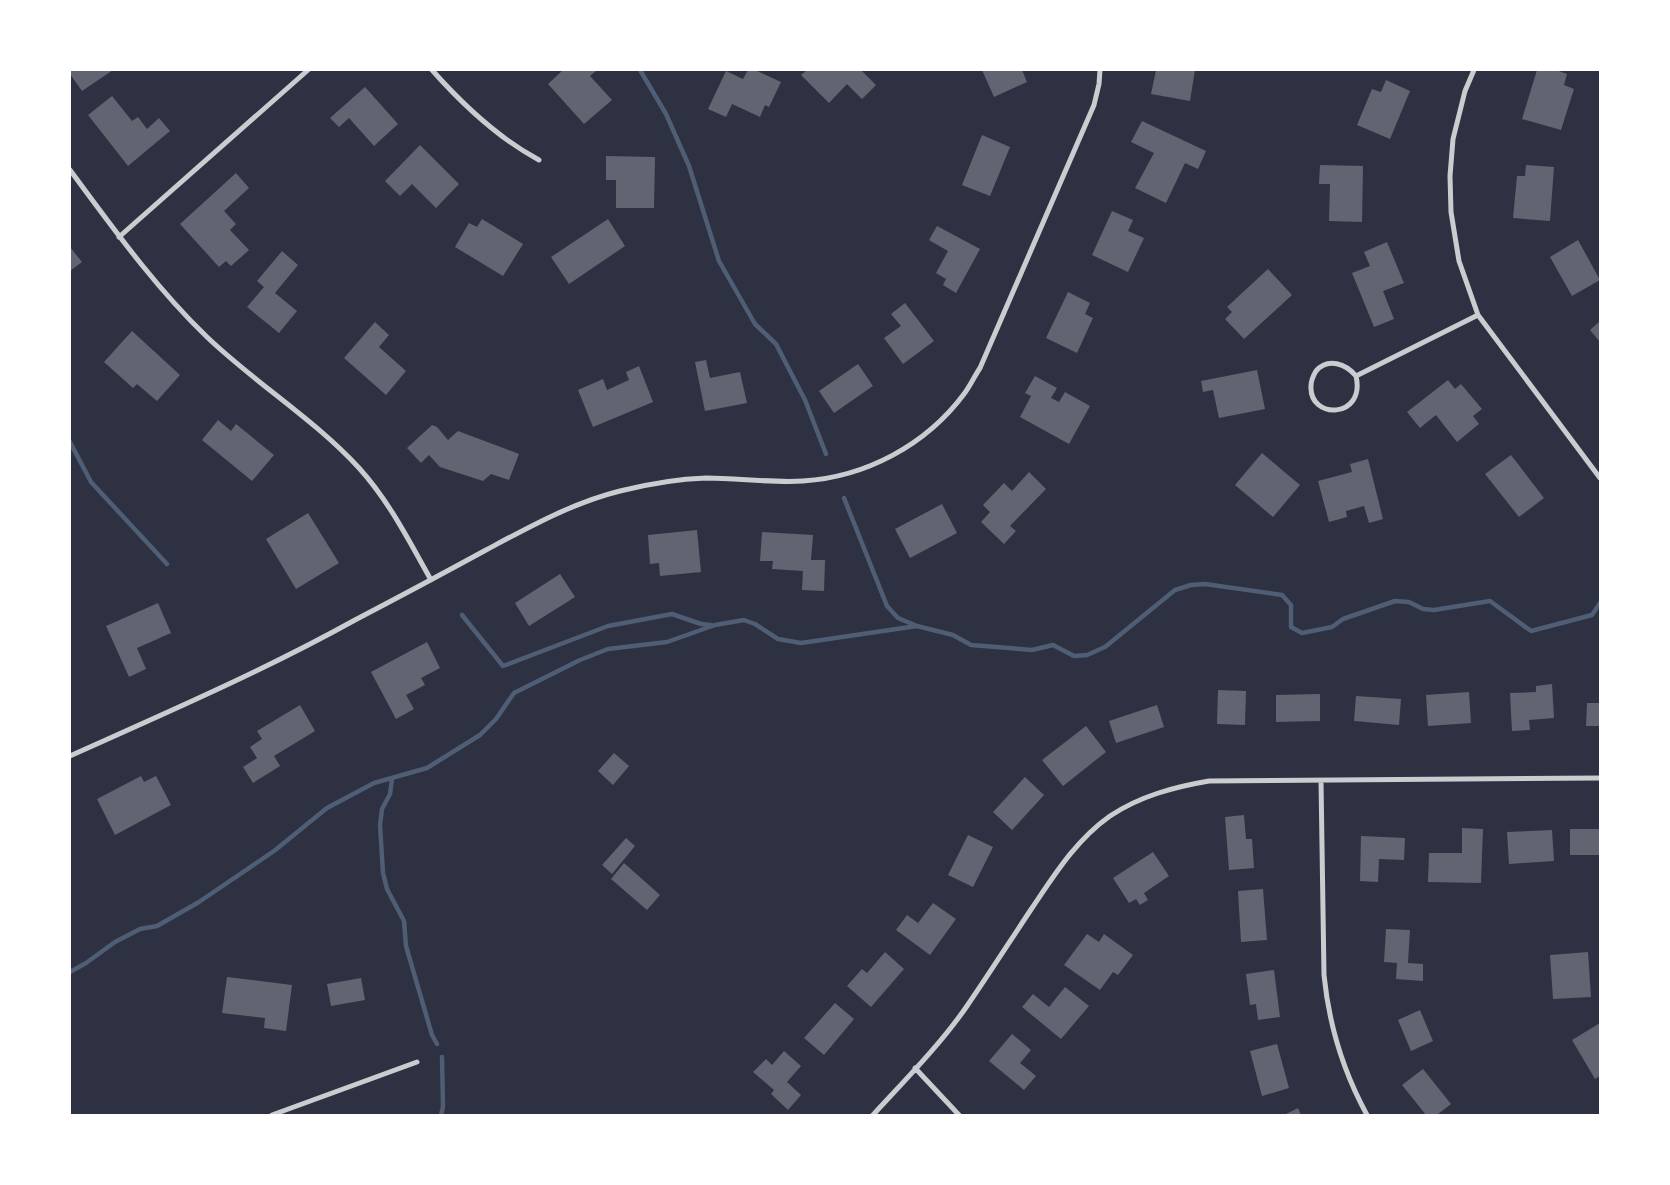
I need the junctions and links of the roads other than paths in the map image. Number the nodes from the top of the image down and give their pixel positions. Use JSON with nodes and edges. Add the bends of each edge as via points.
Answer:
{"nodes":[{"id":1,"x":308,"y":70,"type":"edge"},
{"id":2,"x":432,"y":70,"type":"edge"},
{"id":3,"x":1100,"y":70,"type":"edge"},
{"id":4,"x":1474,"y":70,"type":"edge"},
{"id":5,"x":539,"y":160,"type":"dead end"},
{"id":6,"x":70,"y":170,"type":"edge"},
{"id":7,"x":119,"y":237,"type":"junction"},
{"id":8,"x":1478,"y":315,"type":"junction"},
{"id":9,"x":1356,"y":376,"type":"junction"},
{"id":10,"x":1600,"y":478,"type":"edge"},
{"id":11,"x":431,"y":580,"type":"junction"},
{"id":12,"x":70,"y":756,"type":"edge"},
{"id":13,"x":1600,"y":778,"type":"edge"},
{"id":14,"x":1321,"y":781,"type":"junction"},
{"id":15,"x":417,"y":1062,"type":"dead end"},
{"id":16,"x":915,"y":1068,"type":"junction"},
{"id":17,"x":272,"y":1115,"type":"edge"},
{"id":18,"x":873,"y":1115,"type":"edge"},
{"id":19,"x":959,"y":1115,"type":"edge"},
{"id":20,"x":1367,"y":1115,"type":"edge"}],
"edges":[{"from":1,"to":7,"type":"street"},
{"from":2,"to":5,"type":"street","via":[[502,138]]},
{"from":3,"to":11,"type":"street","via":[[1094,105],[980,368],[945,417],[912,445],[858,471],[835,476],[803,481],[706,478],[619,491],[542,520]]},
{"from":4,"to":8,"type":"street","via":[[1458,115],[1450,176],[1454,237]]},
{"from":6,"to":7,"type":"street"},
{"from":7,"to":11,"type":"street","via":[[167,296],[208,337],[339,448],[360,470],[396,519]]},
{"from":8,"to":9,"type":"street"},
{"from":8,"to":10,"type":"street"},
{"from":9,"to":9,"type":"street","via":[[1357,394],[1345,408],[1327,409],[1313,398],[1312,379],[1323,366],[1342,364]]},
{"from":11,"to":12,"type":"street","via":[[241,680]]},
{"from":13,"to":14,"type":"street"},
{"from":14,"to":16,"type":"street","via":[[1209,781],[1178,786],[1110,816],[1064,861],[966,1008]]},
{"from":14,"to":20,"type":"street","via":[[1326,1002],[1339,1054]]},
{"from":15,"to":17,"type":"street"},
{"from":16,"to":18,"type":"street"},
{"from":16,"to":19,"type":"street"}]}
